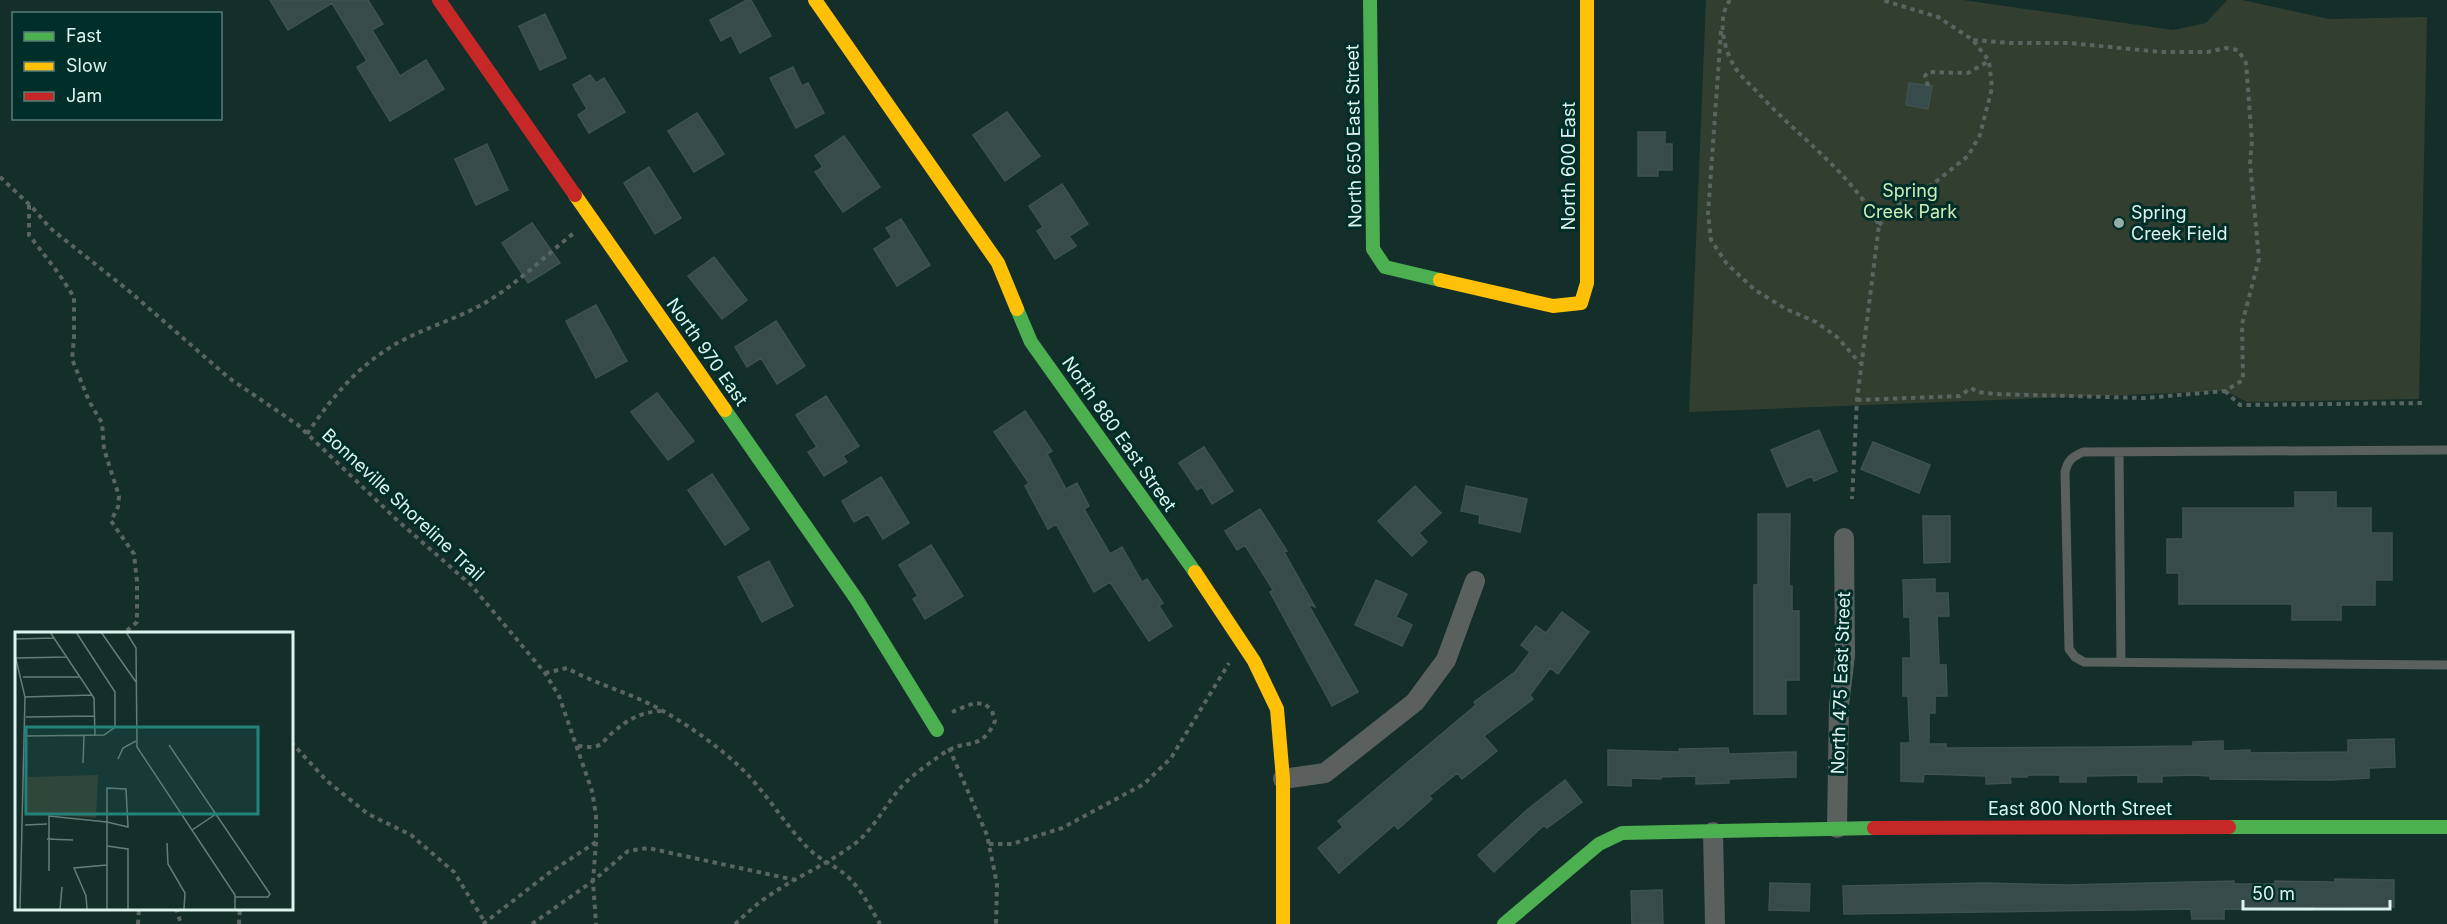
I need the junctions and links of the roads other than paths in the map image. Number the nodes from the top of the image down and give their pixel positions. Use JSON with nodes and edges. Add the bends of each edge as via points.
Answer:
{"nodes":[{"id":1,"x":815,"y":0,"type":"edge"},
{"id":2,"x":1370,"y":0,"type":"edge"},
{"id":3,"x":1587,"y":0,"type":"edge"},
{"id":4,"x":444,"y":2,"type":"edge"},
{"id":5,"x":1553,"y":306,"type":"joint"},
{"id":6,"x":2447,"y":450,"type":"edge"},
{"id":7,"x":2119,"y":452,"type":"junction"},
{"id":8,"x":1844,"y":538,"type":"dead end"},
{"id":9,"x":1475,"y":581,"type":"dead end"},
{"id":10,"x":2121,"y":662,"type":"junction"},
{"id":11,"x":2447,"y":665,"type":"edge"},
{"id":12,"x":935,"y":727,"type":"road end"},
{"id":13,"x":1283,"y":779,"type":"junction"},
{"id":14,"x":2447,"y":826,"type":"edge"},
{"id":15,"x":1837,"y":828,"type":"junction"},
{"id":16,"x":1713,"y":832,"type":"junction"},
{"id":17,"x":1283,"y":924,"type":"edge"},
{"id":18,"x":1504,"y":924,"type":"edge"},
{"id":19,"x":1715,"y":924,"type":"edge"}],
"edges":[{"from":1,"to":13,"type":"street","name":"North 880 East Street","via":[[998,263],[1031,342],[1254,661],[1277,709]]},
{"from":2,"to":5,"type":"street","name":"North 650 East Street","via":[[1373,249],[1385,267]]},
{"from":3,"to":5,"type":"street","name":"North 600 East","via":[[1587,283],[1581,303]]},
{"from":4,"to":12,"type":"street","name":"North 970 East","via":[[857,600]]},
{"from":6,"to":7,"type":"lane"},
{"from":7,"to":10,"type":"lane"},
{"from":7,"to":10,"type":"lane","via":[[2074,456],[2067,462],[2065,472],[2069,649],[2084,662]]},
{"from":8,"to":15,"type":"street","name":"North 475 East Street","via":[[1845,655],[1839,705]]},
{"from":9,"to":13,"type":"street","via":[[1446,660],[1416,702],[1325,773]]},
{"from":10,"to":11,"type":"lane"},
{"from":13,"to":17,"type":"street","name":"North 880 East Street"},
{"from":14,"to":15,"type":"street","name":"East 800 North Street"},
{"from":15,"to":16,"type":"street","name":"East 800 North Street"},
{"from":16,"to":18,"type":"street","name":"East 800 North Street","via":[[1622,833],[1599,844]]},
{"from":16,"to":19,"type":"street"}]}
